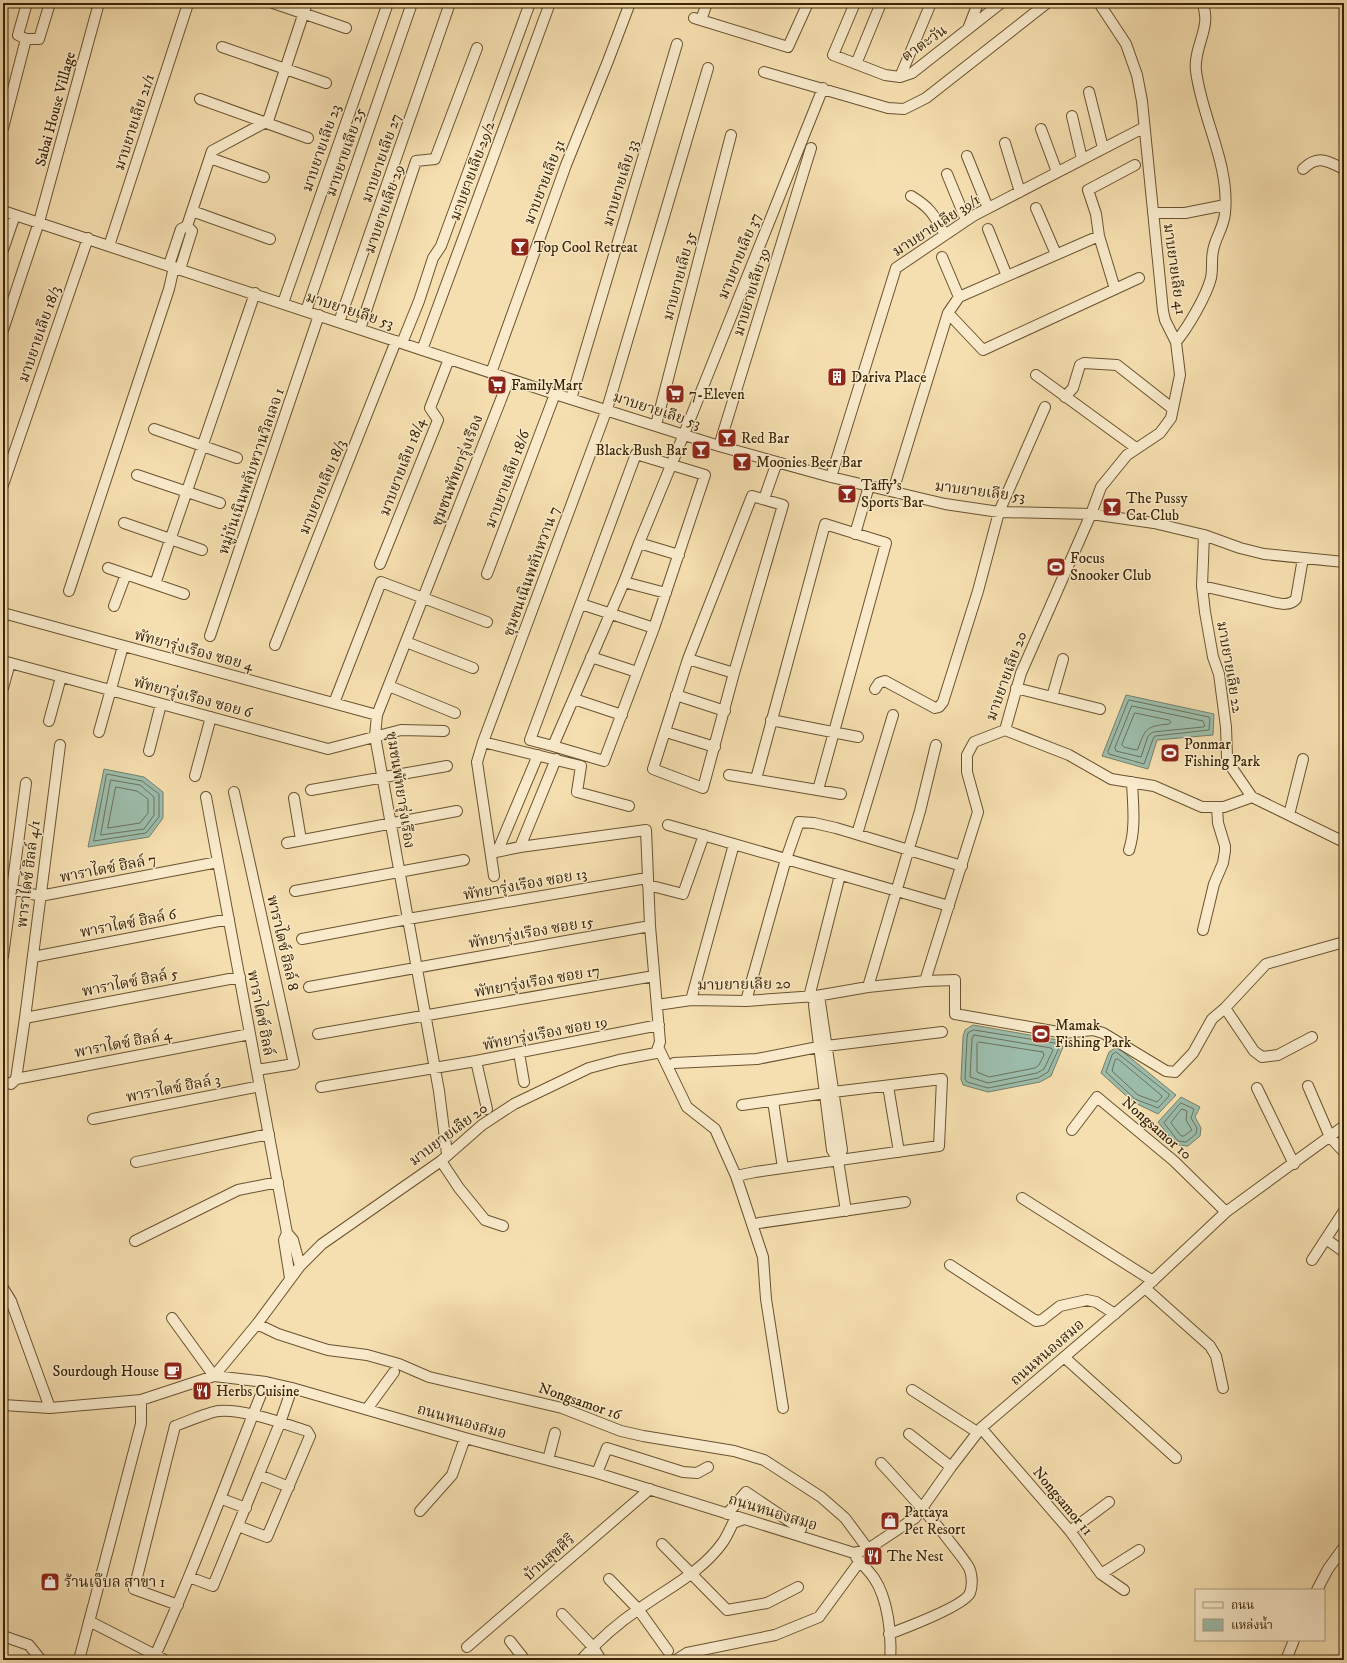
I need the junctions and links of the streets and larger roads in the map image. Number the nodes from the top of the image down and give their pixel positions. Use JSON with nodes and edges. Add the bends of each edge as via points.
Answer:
{"nodes":[{"id":1,"x":27,"y":3,"type":"edge"},
{"id":2,"x":50,"y":3,"type":"edge"},
{"id":3,"x":99,"y":3,"type":"edge"},
{"id":4,"x":273,"y":3,"type":"edge"},
{"id":5,"x":307,"y":3,"type":"edge"},
{"id":6,"x":388,"y":3,"type":"edge"},
{"id":7,"x":412,"y":3,"type":"edge"},
{"id":8,"x":450,"y":3,"type":"edge"},
{"id":9,"x":530,"y":3,"type":"edge"},
{"id":10,"x":550,"y":3,"type":"edge"},
{"id":11,"x":630,"y":3,"type":"edge"},
{"id":12,"x":707,"y":3,"type":"edge"},
{"id":13,"x":855,"y":3,"type":"edge"},
{"id":14,"x":881,"y":3,"type":"edge"},
{"id":15,"x":931,"y":3,"type":"edge"},
{"id":16,"x":978,"y":3,"type":"edge"},
{"id":17,"x":1001,"y":3,"type":"edge"},
{"id":18,"x":1046,"y":3,"type":"edge"},
{"id":19,"x":1099,"y":3,"type":"edge"},
{"id":20,"x":1202,"y":3,"type":"edge"},
{"id":21,"x":806,"y":4,"type":"edge"},
{"id":22,"x":187,"y":8,"type":"dead end"},
{"id":23,"x":304,"y":13,"type":"junction"},
{"id":24,"x":346,"y":28,"type":"dead end"},
{"id":25,"x":967,"y":31,"type":"junction"},
{"id":26,"x":26,"y":40,"type":"junction"},
{"id":27,"x":677,"y":44,"type":"dead end"},
{"id":28,"x":222,"y":47,"type":"dead end"},
{"id":29,"x":477,"y":48,"type":"dead end"},
{"id":30,"x":856,"y":64,"type":"junction"},
{"id":31,"x":285,"y":68,"type":"junction"},
{"id":32,"x":708,"y":68,"type":"dead end"},
{"id":33,"x":764,"y":72,"type":"dead end"},
{"id":34,"x":900,"y":76,"type":"junction"},
{"id":35,"x":326,"y":83,"type":"dead end"},
{"id":36,"x":823,"y":88,"type":"junction"},
{"id":37,"x":1089,"y":92,"type":"dead end"},
{"id":38,"x":200,"y":99,"type":"dead end"},
{"id":39,"x":1072,"y":116,"type":"dead end"},
{"id":40,"x":266,"y":122,"type":"junction"},
{"id":41,"x":3,"y":128,"type":"edge"},
{"id":42,"x":1143,"y":128,"type":"junction"},
{"id":43,"x":1041,"y":129,"type":"dead end"},
{"id":44,"x":731,"y":136,"type":"dead end"},
{"id":45,"x":308,"y":138,"type":"dead end"},
{"id":46,"x":1006,"y":143,"type":"dead end"},
{"id":47,"x":811,"y":148,"type":"dead end"},
{"id":48,"x":1103,"y":148,"type":"junction"},
{"id":49,"x":967,"y":156,"type":"dead end"},
{"id":50,"x":210,"y":158,"type":"junction"},
{"id":51,"x":1082,"y":159,"type":"junction"},
{"id":52,"x":1135,"y":165,"type":"dead end"},
{"id":53,"x":1344,"y":168,"type":"edge"},
{"id":54,"x":1303,"y":169,"type":"dead end"},
{"id":55,"x":1057,"y":172,"type":"junction"},
{"id":56,"x":947,"y":174,"type":"dead end"},
{"id":57,"x":264,"y":177,"type":"dead end"},
{"id":58,"x":1020,"y":192,"type":"junction"},
{"id":59,"x":911,"y":196,"type":"dead end"},
{"id":60,"x":1225,"y":206,"type":"junction"},
{"id":61,"x":988,"y":208,"type":"junction"},
{"id":62,"x":1036,"y":208,"type":"dead end"},
{"id":63,"x":3,"y":211,"type":"edge"},
{"id":64,"x":192,"y":211,"type":"junction"},
{"id":65,"x":1153,"y":213,"type":"junction"},
{"id":66,"x":15,"y":215,"type":"junction"},
{"id":67,"x":966,"y":220,"type":"junction"},
{"id":68,"x":39,"y":222,"type":"junction"},
{"id":69,"x":988,"y":229,"type":"dead end"},
{"id":70,"x":945,"y":235,"type":"junction"},
{"id":71,"x":1099,"y":236,"type":"junction"},
{"id":72,"x":88,"y":238,"type":"junction"},
{"id":73,"x":270,"y":239,"type":"dead end"},
{"id":74,"x":109,"y":246,"type":"junction"},
{"id":75,"x":3,"y":250,"type":"edge"},
{"id":76,"x":1056,"y":254,"type":"junction"},
{"id":77,"x":942,"y":257,"type":"dead end"},
{"id":78,"x":174,"y":267,"type":"junction"},
{"id":79,"x":1007,"y":276,"type":"junction"},
{"id":80,"x":1139,"y":278,"type":"dead end"},
{"id":81,"x":1115,"y":289,"type":"junction"},
{"id":82,"x":255,"y":293,"type":"junction"},
{"id":83,"x":959,"y":297,"type":"junction"},
{"id":84,"x":283,"y":303,"type":"junction"},
{"id":85,"x":306,"y":311,"type":"junction"},
{"id":86,"x":948,"y":313,"type":"junction"},
{"id":87,"x":319,"y":315,"type":"junction"},
{"id":88,"x":340,"y":322,"type":"junction"},
{"id":89,"x":360,"y":329,"type":"junction"},
{"id":90,"x":3,"y":330,"type":"edge"},
{"id":91,"x":399,"y":342,"type":"junction"},
{"id":92,"x":1176,"y":342,"type":"junction"},
{"id":93,"x":422,"y":350,"type":"junction"},
{"id":94,"x":449,"y":358,"type":"junction"},
{"id":95,"x":490,"y":372,"type":"junction"},
{"id":96,"x":1036,"y":375,"type":"dead end"},
{"id":97,"x":509,"y":379,"type":"junction"},
{"id":98,"x":555,"y":394,"type":"junction"},
{"id":99,"x":1065,"y":396,"type":"junction"},
{"id":100,"x":571,"y":399,"type":"junction"},
{"id":101,"x":1045,"y":407,"type":"dead end"},
{"id":102,"x":1173,"y":409,"type":"junction"},
{"id":103,"x":607,"y":410,"type":"junction"},
{"id":104,"x":656,"y":425,"type":"junction"},
{"id":105,"x":154,"y":429,"type":"dead end"},
{"id":106,"x":684,"y":434,"type":"junction"},
{"id":107,"x":202,"y":446,"type":"junction"},
{"id":108,"x":719,"y":446,"type":"junction"},
{"id":109,"x":1136,"y":448,"type":"junction"},
{"id":110,"x":237,"y":458,"type":"dead end"},
{"id":111,"x":777,"y":462,"type":"junction"},
{"id":112,"x":671,"y":465,"type":"junction"},
{"id":113,"x":137,"y":475,"type":"dead end"},
{"id":114,"x":831,"y":477,"type":"junction"},
{"id":115,"x":3,"y":485,"type":"edge"},
{"id":116,"x":869,"y":486,"type":"junction"},
{"id":117,"x":187,"y":492,"type":"junction"},
{"id":118,"x":893,"y":492,"type":"junction"},
{"id":119,"x":764,"y":499,"type":"junction"},
{"id":120,"x":220,"y":503,"type":"dead end"},
{"id":121,"x":999,"y":512,"type":"junction"},
{"id":122,"x":1091,"y":514,"type":"junction"},
{"id":123,"x":124,"y":523,"type":"dead end"},
{"id":124,"x":855,"y":534,"type":"junction"},
{"id":125,"x":1204,"y":535,"type":"junction"},
{"id":126,"x":171,"y":539,"type":"junction"},
{"id":127,"x":639,"y":543,"type":"junction"},
{"id":128,"x":202,"y":550,"type":"dead end"},
{"id":129,"x":678,"y":555,"type":"junction"},
{"id":130,"x":1303,"y":558,"type":"junction"},
{"id":131,"x":1344,"y":562,"type":"edge"},
{"id":132,"x":380,"y":564,"type":"dead end"},
{"id":133,"x":108,"y":568,"type":"dead end"},
{"id":134,"x":126,"y":574,"type":"junction"},
{"id":135,"x":487,"y":574,"type":"dead end"},
{"id":136,"x":624,"y":582,"type":"junction"},
{"id":137,"x":155,"y":584,"type":"junction"},
{"id":138,"x":1202,"y":586,"type":"junction"},
{"id":139,"x":69,"y":591,"type":"dead end"},
{"id":140,"x":666,"y":593,"type":"junction"},
{"id":141,"x":184,"y":594,"type":"dead end"},
{"id":142,"x":423,"y":598,"type":"junction"},
{"id":143,"x":581,"y":604,"type":"junction"},
{"id":144,"x":114,"y":606,"type":"dead end"},
{"id":145,"x":3,"y":613,"type":"edge"},
{"id":146,"x":610,"y":614,"type":"junction"},
{"id":147,"x":487,"y":622,"type":"dead end"},
{"id":148,"x":654,"y":628,"type":"junction"},
{"id":149,"x":210,"y":636,"type":"dead end"},
{"id":150,"x":406,"y":642,"type":"junction"},
{"id":151,"x":275,"y":644,"type":"dead end"},
{"id":152,"x":123,"y":646,"type":"junction"},
{"id":153,"x":591,"y":657,"type":"junction"},
{"id":154,"x":688,"y":659,"type":"junction"},
{"id":155,"x":1063,"y":659,"type":"dead end"},
{"id":156,"x":7,"y":662,"type":"edge"},
{"id":157,"x":473,"y":668,"type":"dead end"},
{"id":158,"x":637,"y":672,"type":"junction"},
{"id":159,"x":734,"y":673,"type":"junction"},
{"id":160,"x":61,"y":677,"type":"junction"},
{"id":161,"x":389,"y":686,"type":"junction"},
{"id":162,"x":3,"y":688,"type":"edge"},
{"id":163,"x":1016,"y":688,"type":"junction"},
{"id":164,"x":875,"y":689,"type":"dead end"},
{"id":165,"x":110,"y":690,"type":"junction"},
{"id":166,"x":676,"y":695,"type":"junction"},
{"id":167,"x":1052,"y":697,"type":"junction"},
{"id":168,"x":574,"y":699,"type":"junction"},
{"id":169,"x":334,"y":703,"type":"junction"},
{"id":170,"x":161,"y":704,"type":"junction"},
{"id":171,"x":1100,"y":709,"type":"dead end"},
{"id":172,"x":725,"y":711,"type":"junction"},
{"id":173,"x":455,"y":713,"type":"dead end"},
{"id":174,"x":377,"y":715,"type":"junction"},
{"id":175,"x":622,"y":715,"type":"junction"},
{"id":176,"x":893,"y":715,"type":"dead end"},
{"id":177,"x":211,"y":717,"type":"junction"},
{"id":178,"x":771,"y":720,"type":"junction"},
{"id":179,"x":48,"y":721,"type":"dead end"},
{"id":180,"x":444,"y":730,"type":"dead end"},
{"id":181,"x":1005,"y":730,"type":"junction"},
{"id":182,"x":99,"y":732,"type":"dead end"},
{"id":183,"x":666,"y":732,"type":"junction"},
{"id":184,"x":833,"y":732,"type":"junction"},
{"id":185,"x":375,"y":736,"type":"junction"},
{"id":186,"x":858,"y":737,"type":"dead end"},
{"id":187,"x":483,"y":742,"type":"junction"},
{"id":188,"x":60,"y":745,"type":"dead end"},
{"id":189,"x":936,"y":745,"type":"dead end"},
{"id":190,"x":553,"y":746,"type":"junction"},
{"id":191,"x":715,"y":747,"type":"junction"},
{"id":192,"x":149,"y":751,"type":"dead end"},
{"id":193,"x":538,"y":755,"type":"junction"},
{"id":194,"x":556,"y":759,"type":"junction"},
{"id":195,"x":1303,"y":759,"type":"dead end"},
{"id":196,"x":447,"y":766,"type":"dead end"},
{"id":197,"x":729,"y":774,"type":"dead end"},
{"id":198,"x":195,"y":776,"type":"dead end"},
{"id":199,"x":382,"y":776,"type":"junction"},
{"id":200,"x":756,"y":779,"type":"junction"},
{"id":201,"x":1132,"y":782,"type":"junction"},
{"id":202,"x":26,"y":783,"type":"dead end"},
{"id":203,"x":311,"y":790,"type":"dead end"},
{"id":204,"x":818,"y":790,"type":"junction"},
{"id":205,"x":234,"y":792,"type":"dead end"},
{"id":206,"x":841,"y":794,"type":"dead end"},
{"id":207,"x":1252,"y":797,"type":"junction"},
{"id":208,"x":206,"y":798,"type":"dead end"},
{"id":209,"x":294,"y":798,"type":"dead end"},
{"id":210,"x":629,"y":806,"type":"dead end"},
{"id":211,"x":1217,"y":807,"type":"junction"},
{"id":212,"x":457,"y":811,"type":"dead end"},
{"id":213,"x":1289,"y":815,"type":"junction"},
{"id":214,"x":391,"y":824,"type":"junction"},
{"id":215,"x":668,"y":825,"type":"dead end"},
{"id":216,"x":857,"y":834,"type":"junction"},
{"id":217,"x":704,"y":835,"type":"junction"},
{"id":218,"x":301,"y":840,"type":"junction"},
{"id":219,"x":1344,"y":842,"type":"edge"},
{"id":220,"x":287,"y":843,"type":"dead end"},
{"id":221,"x":734,"y":844,"type":"junction"},
{"id":222,"x":520,"y":847,"type":"junction"},
{"id":223,"x":908,"y":849,"type":"junction"},
{"id":224,"x":1129,"y":850,"type":"dead end"},
{"id":225,"x":494,"y":851,"type":"junction"},
{"id":226,"x":786,"y":859,"type":"junction"},
{"id":227,"x":464,"y":860,"type":"dead end"},
{"id":228,"x":218,"y":862,"type":"junction"},
{"id":229,"x":962,"y":866,"type":"junction"},
{"id":230,"x":400,"y":872,"type":"junction"},
{"id":231,"x":840,"y":875,"type":"junction"},
{"id":232,"x":494,"y":876,"type":"dead end"},
{"id":233,"x":647,"y":881,"type":"junction"},
{"id":234,"x":7,"y":888,"type":"edge"},
{"id":235,"x":295,"y":891,"type":"dead end"},
{"id":236,"x":896,"y":891,"type":"junction"},
{"id":237,"x":40,"y":896,"type":"junction"},
{"id":238,"x":949,"y":906,"type":"junction"},
{"id":239,"x":229,"y":919,"type":"junction"},
{"id":240,"x":408,"y":919,"type":"junction"},
{"id":241,"x":650,"y":926,"type":"junction"},
{"id":242,"x":1203,"y":930,"type":"dead end"},
{"id":243,"x":302,"y":939,"type":"dead end"},
{"id":244,"x":1344,"y":942,"type":"edge"},
{"id":245,"x":3,"y":956,"type":"edge"},
{"id":246,"x":33,"y":958,"type":"junction"},
{"id":247,"x":417,"y":967,"type":"junction"},
{"id":248,"x":654,"y":976,"type":"junction"},
{"id":249,"x":240,"y":977,"type":"junction"},
{"id":250,"x":925,"y":981,"type":"junction"},
{"id":251,"x":309,"y":987,"type":"dead end"},
{"id":252,"x":868,"y":987,"type":"junction"},
{"id":253,"x":812,"y":996,"type":"junction"},
{"id":254,"x":691,"y":1000,"type":"junction"},
{"id":255,"x":746,"y":1001,"type":"junction"},
{"id":256,"x":657,"y":1005,"type":"junction"},
{"id":257,"x":1225,"y":1008,"type":"junction"},
{"id":258,"x":426,"y":1016,"type":"junction"},
{"id":259,"x":26,"y":1018,"type":"junction"},
{"id":260,"x":659,"y":1025,"type":"junction"},
{"id":261,"x":942,"y":1032,"type":"dead end"},
{"id":262,"x":250,"y":1034,"type":"junction"},
{"id":263,"x":318,"y":1034,"type":"dead end"},
{"id":264,"x":1312,"y":1037,"type":"dead end"},
{"id":265,"x":823,"y":1047,"type":"junction"},
{"id":266,"x":658,"y":1049,"type":"junction"},
{"id":267,"x":519,"y":1053,"type":"junction"},
{"id":268,"x":476,"y":1061,"type":"junction"},
{"id":269,"x":674,"y":1063,"type":"dead end"},
{"id":270,"x":436,"y":1069,"type":"junction"},
{"id":271,"x":257,"y":1070,"type":"junction"},
{"id":272,"x":16,"y":1079,"type":"junction"},
{"id":273,"x":3,"y":1082,"type":"edge"},
{"id":274,"x":524,"y":1082,"type":"dead end"},
{"id":275,"x":260,"y":1086,"type":"junction"},
{"id":276,"x":888,"y":1086,"type":"junction"},
{"id":277,"x":1308,"y":1086,"type":"dead end"},
{"id":278,"x":321,"y":1087,"type":"dead end"},
{"id":279,"x":1257,"y":1088,"type":"dead end"},
{"id":280,"x":829,"y":1092,"type":"junction"},
{"id":281,"x":773,"y":1101,"type":"junction"},
{"id":282,"x":742,"y":1105,"type":"dead end"},
{"id":283,"x":487,"y":1109,"type":"dead end"},
{"id":284,"x":93,"y":1119,"type":"dead end"},
{"id":285,"x":1344,"y":1126,"type":"edge"},
{"id":286,"x":1072,"y":1130,"type":"dead end"},
{"id":287,"x":269,"y":1134,"type":"junction"},
{"id":288,"x":1330,"y":1137,"type":"junction"},
{"id":289,"x":899,"y":1152,"type":"junction"},
{"id":290,"x":1344,"y":1152,"type":"edge"},
{"id":291,"x":444,"y":1158,"type":"junction"},
{"id":292,"x":838,"y":1160,"type":"junction"},
{"id":293,"x":136,"y":1162,"type":"dead end"},
{"id":294,"x":1294,"y":1164,"type":"junction"},
{"id":295,"x":783,"y":1168,"type":"junction"},
{"id":296,"x":736,"y":1176,"type":"junction"},
{"id":297,"x":278,"y":1182,"type":"junction"},
{"id":298,"x":1022,"y":1198,"type":"dead end"},
{"id":299,"x":905,"y":1202,"type":"dead end"},
{"id":300,"x":846,"y":1210,"type":"junction"},
{"id":301,"x":1344,"y":1211,"type":"edge"},
{"id":302,"x":1226,"y":1212,"type":"junction"},
{"id":303,"x":759,"y":1223,"type":"dead end"},
{"id":304,"x":502,"y":1226,"type":"dead end"},
{"id":305,"x":287,"y":1233,"type":"junction"},
{"id":306,"x":1326,"y":1239,"type":"junction"},
{"id":307,"x":135,"y":1241,"type":"dead end"},
{"id":308,"x":1344,"y":1252,"type":"edge"},
{"id":309,"x":1312,"y":1260,"type":"dead end"},
{"id":310,"x":950,"y":1265,"type":"dead end"},
{"id":311,"x":300,"y":1266,"type":"junction"},
{"id":312,"x":290,"y":1278,"type":"junction"},
{"id":313,"x":1153,"y":1281,"type":"junction"},
{"id":314,"x":3,"y":1288,"type":"edge"},
{"id":315,"x":1145,"y":1288,"type":"junction"},
{"id":316,"x":1115,"y":1314,"type":"junction"},
{"id":317,"x":172,"y":1318,"type":"dead end"},
{"id":318,"x":257,"y":1324,"type":"junction"},
{"id":319,"x":1064,"y":1357,"type":"junction"},
{"id":320,"x":394,"y":1372,"type":"dead end"},
{"id":321,"x":214,"y":1376,"type":"junction"},
{"id":322,"x":266,"y":1382,"type":"junction"},
{"id":323,"x":292,"y":1388,"type":"junction"},
{"id":324,"x":1223,"y":1388,"type":"dead end"},
{"id":325,"x":912,"y":1390,"type":"dead end"},
{"id":326,"x":141,"y":1400,"type":"junction"},
{"id":327,"x":3,"y":1405,"type":"edge"},
{"id":328,"x":50,"y":1408,"type":"junction"},
{"id":329,"x":783,"y":1408,"type":"dead end"},
{"id":330,"x":367,"y":1409,"type":"junction"},
{"id":331,"x":253,"y":1416,"type":"junction"},
{"id":332,"x":280,"y":1423,"type":"junction"},
{"id":333,"x":979,"y":1430,"type":"junction"},
{"id":334,"x":555,"y":1433,"type":"dead end"},
{"id":335,"x":910,"y":1434,"type":"dead end"},
{"id":336,"x":465,"y":1438,"type":"junction"},
{"id":337,"x":1176,"y":1458,"type":"dead end"},
{"id":338,"x":548,"y":1460,"type":"junction"},
{"id":339,"x":881,"y":1463,"type":"dead end"},
{"id":340,"x":708,"y":1467,"type":"dead end"},
{"id":341,"x":951,"y":1467,"type":"junction"},
{"id":342,"x":597,"y":1473,"type":"junction"},
{"id":343,"x":259,"y":1475,"type":"junction"},
{"id":344,"x":289,"y":1487,"type":"junction"},
{"id":345,"x":650,"y":1489,"type":"junction"},
{"id":346,"x":222,"y":1499,"type":"junction"},
{"id":347,"x":1109,"y":1502,"type":"dead end"},
{"id":348,"x":246,"y":1508,"type":"junction"},
{"id":349,"x":922,"y":1508,"type":"junction"},
{"id":350,"x":420,"y":1511,"type":"dead end"},
{"id":351,"x":727,"y":1514,"type":"junction"},
{"id":352,"x":744,"y":1519,"type":"junction"},
{"id":353,"x":238,"y":1526,"type":"junction"},
{"id":354,"x":801,"y":1529,"type":"dead end"},
{"id":355,"x":1070,"y":1531,"type":"junction"},
{"id":356,"x":662,"y":1544,"type":"dead end"},
{"id":357,"x":1344,"y":1547,"type":"edge"},
{"id":358,"x":868,"y":1549,"type":"junction"},
{"id":359,"x":1139,"y":1550,"type":"dead end"},
{"id":360,"x":857,"y":1557,"type":"junction"},
{"id":361,"x":691,"y":1574,"type":"junction"},
{"id":362,"x":1101,"y":1574,"type":"junction"},
{"id":363,"x":189,"y":1577,"type":"junction"},
{"id":364,"x":609,"y":1579,"type":"dead end"},
{"id":365,"x":798,"y":1587,"type":"dead end"},
{"id":366,"x":1318,"y":1589,"type":"edge"},
{"id":367,"x":1124,"y":1590,"type":"dead end"},
{"id":368,"x":178,"y":1605,"type":"junction"},
{"id":369,"x":638,"y":1609,"type":"junction"},
{"id":370,"x":562,"y":1614,"type":"dead end"},
{"id":371,"x":89,"y":1621,"type":"junction"},
{"id":372,"x":889,"y":1634,"type":"junction"},
{"id":373,"x":3,"y":1636,"type":"edge"},
{"id":374,"x":510,"y":1641,"type":"dead end"},
{"id":375,"x":1294,"y":1641,"type":"edge"},
{"id":376,"x":467,"y":1647,"type":"dead end"},
{"id":377,"x":593,"y":1647,"type":"junction"},
{"id":378,"x":668,"y":1651,"type":"dead end"},
{"id":379,"x":158,"y":1656,"type":"edge"},
{"id":380,"x":41,"y":1660,"type":"edge"},
{"id":381,"x":78,"y":1660,"type":"edge"},
{"id":382,"x":525,"y":1660,"type":"edge"},
{"id":383,"x":581,"y":1660,"type":"edge"},
{"id":384,"x":601,"y":1660,"type":"edge"},
{"id":385,"x":676,"y":1660,"type":"edge"},
{"id":386,"x":890,"y":1660,"type":"edge"},
{"id":387,"x":1286,"y":1660,"type":"edge"}],
"edges":[{"from":1,"to":26,"type":"street","via":[[18,35]]},
{"from":2,"to":26,"type":"street","via":[[39,40]]},
{"from":3,"to":68,"type":"street","name":"Sabai House Village"},
{"from":4,"to":23,"type":"street"},
{"from":5,"to":23,"type":"street"},
{"from":6,"to":84,"type":"street","name":"มาบยายเลีย 23"},
{"from":7,"to":85,"type":"street","name":"มาบยายเลีย 25"},
{"from":8,"to":88,"type":"street","name":"มาบยายเลีย 27"},
{"from":9,"to":91,"type":"street","name":"มาบยายเลีย 18/3","via":[[441,246],[433,258],[419,301]]},
{"from":10,"to":93,"type":"street","name":"มาบยายเลีย 29/2"},
{"from":11,"to":95,"type":"street","name":"มาบยายเลีย 31","via":[[563,173]]},
{"from":12,"to":21,"type":"street","via":[[697,19],[788,47]]},
{"from":13,"to":30,"type":"street","name":"ตาตะวัน","via":[[833,55]]},
{"from":14,"to":30,"type":"street"},
{"from":15,"to":34,"type":"street"},
{"from":16,"to":25,"type":"street"},
{"from":17,"to":25,"type":"street","name":"ตาตะวัน"},
{"from":18,"to":36,"type":"street","via":[[926,98],[904,109],[888,108]]},
{"from":19,"to":42,"type":"street","name":"มาบยายเลีย 41","via":[[1126,44],[1137,75],[1142,101]]},
{"from":20,"to":60,"type":"street","via":[[1207,21],[1195,70],[1219,159]]},
{"from":22,"to":74,"type":"street","name":"มาบยายเลีย 21/1"},
{"from":23,"to":24,"type":"street"},
{"from":23,"to":31,"type":"street"},
{"from":25,"to":34,"type":"street","name":"ตาตะวัน","via":[[912,73]]},
{"from":26,"to":41,"type":"street"},
{"from":27,"to":100,"type":"street","name":"มาบยายเลีย 33"},
{"from":28,"to":31,"type":"street"},
{"from":29,"to":89,"type":"street","name":"มาบยายเลีย 29","via":[[435,159],[416,161]]},
{"from":30,"to":34,"type":"street","name":"ตาตะวัน","via":[[885,75]]},
{"from":31,"to":35,"type":"street"},
{"from":31,"to":40,"type":"street"},
{"from":32,"to":103,"type":"street","name":"ชุมชนเนินพลับหวาน 7"},
{"from":33,"to":36,"type":"street"},
{"from":36,"to":106,"type":"street","name":"มาบยายเลีย 37"},
{"from":37,"to":48,"type":"street"},
{"from":38,"to":40,"type":"street"},
{"from":39,"to":51,"type":"street"},
{"from":40,"to":45,"type":"street"},
{"from":40,"to":50,"type":"street","via":[[212,151]]},
{"from":42,"to":48,"type":"street","name":"มาบยายเลีย 39/1"},
{"from":42,"to":65,"type":"street","name":"มาบยายเลีย 41"},
{"from":43,"to":55,"type":"street"},
{"from":44,"to":104,"type":"street","name":"มาบยายเลีย 35"},
{"from":46,"to":58,"type":"street"},
{"from":47,"to":108,"type":"street","name":"มาบยายเลีย 39"},
{"from":48,"to":51,"type":"street","name":"มาบยายเลีย 39/1"},
{"from":49,"to":61,"type":"street"},
{"from":50,"to":57,"type":"street"},
{"from":50,"to":64,"type":"street"},
{"from":51,"to":55,"type":"street","name":"มาบยายเลีย 39/1"},
{"from":52,"to":71,"type":"street","via":[[1088,190],[1096,214]]},
{"from":53,"to":54,"type":"street","via":[[1320,160],[1313,161]]},
{"from":55,"to":58,"type":"street","name":"มาบยายเลีย 39/1"},
{"from":56,"to":67,"type":"street"},
{"from":58,"to":61,"type":"street","name":"มาบยายเลีย 39/1"},
{"from":59,"to":70,"type":"street","via":[[935,215]]},
{"from":60,"to":65,"type":"street","via":[[1185,213]]},
{"from":60,"to":92,"type":"street","via":[[1221,229],[1214,244],[1210,279],[1184,332]]},
{"from":61,"to":67,"type":"street","name":"มาบยายเลีย 39/1"},
{"from":62,"to":76,"type":"street"},
{"from":63,"to":66,"type":"street","name":"มาบยายเลีย 53"},
{"from":64,"to":73,"type":"street"},
{"from":64,"to":78,"type":"street","via":[[187,226],[192,231]]},
{"from":65,"to":92,"type":"street","name":"มาบยายเลีย 41","via":[[1163,311]]},
{"from":66,"to":68,"type":"street","name":"มาบยายเลีย 53"},
{"from":66,"to":75,"type":"street"},
{"from":67,"to":70,"type":"street","name":"มาบยายเลีย 39/1"},
{"from":68,"to":72,"type":"street","name":"มาบยายเลีย 53"},
{"from":68,"to":90,"type":"street","name":"Sabai House Village"},
{"from":69,"to":79,"type":"street"},
{"from":70,"to":114,"type":"street","name":"มาบยายเลีย 39/1","via":[[896,268]]},
{"from":71,"to":76,"type":"street"},
{"from":71,"to":81,"type":"street"},
{"from":72,"to":74,"type":"street","name":"มาบยายเลีย 53"},
{"from":72,"to":115,"type":"street","name":"มาบยายเลีย 18/3"},
{"from":74,"to":78,"type":"street","name":"มาบยายเลีย 53"},
{"from":76,"to":79,"type":"street"},
{"from":77,"to":83,"type":"street"},
{"from":78,"to":82,"type":"street","name":"มาบยายเลีย 53"},
{"from":78,"to":139,"type":"street","via":[[169,289]]},
{"from":79,"to":83,"type":"street"},
{"from":80,"to":81,"type":"street"},
{"from":81,"to":86,"type":"street","via":[[983,350]]},
{"from":82,"to":84,"type":"street","name":"มาบยายเลีย 53"},
{"from":82,"to":107,"type":"street"},
{"from":83,"to":86,"type":"street"},
{"from":84,"to":85,"type":"street","name":"มาบยายเลีย 53"},
{"from":85,"to":87,"type":"street","name":"มาบยายเลีย 53"},
{"from":86,"to":118,"type":"street"},
{"from":87,"to":88,"type":"street","name":"มาบยายเลีย 53"},
{"from":87,"to":149,"type":"street","name":"หมู่บ้นเนินพลับหวานวิลเลจ 1"},
{"from":88,"to":89,"type":"street","name":"มาบยายเลีย 53"},
{"from":89,"to":91,"type":"street","name":"มาบยายเลีย 53"},
{"from":91,"to":93,"type":"street","name":"มาบยายเลีย 53"},
{"from":91,"to":151,"type":"street","name":"มาบยายเลีย 18/3"},
{"from":92,"to":102,"type":"street","name":"มาบยายเลีย 41","via":[[1180,375]]},
{"from":93,"to":94,"type":"street","name":"มาบยายเลีย 53"},
{"from":94,"to":95,"type":"street","name":"มาบยายเลีย 53"},
{"from":94,"to":132,"type":"street","name":"มาบยายเลีย 18/4","via":[[430,408],[438,420]]},
{"from":95,"to":97,"type":"street","name":"มาบยายเลีย 53"},
{"from":96,"to":99,"type":"street"},
{"from":97,"to":98,"type":"street","name":"มาบยายเลีย 53"},
{"from":97,"to":142,"type":"street","name":"ชุมชนพัทยารุ่งเรือง"},
{"from":98,"to":100,"type":"street","name":"มาบยายเลีย 53"},
{"from":98,"to":135,"type":"street","name":"มาบยายเลีย 18/6"},
{"from":99,"to":102,"type":"street","via":[[1073,388],[1080,365],[1114,364]]},
{"from":99,"to":109,"type":"street"},
{"from":100,"to":103,"type":"street","name":"มาบยายเลีย 53"},
{"from":101,"to":121,"type":"street"},
{"from":102,"to":109,"type":"street","name":"มาบยายเลีย 41","via":[[1171,418],[1160,433]]},
{"from":103,"to":104,"type":"street","name":"มาบยายเลีย 53"},
{"from":103,"to":187,"type":"street","name":"ชุมชนเนินพลับหวาน 7"},
{"from":104,"to":106,"type":"street","name":"มาบยายเลีย 53"},
{"from":105,"to":107,"type":"street"},
{"from":106,"to":108,"type":"street","name":"มาบยายเลีย 53"},
{"from":106,"to":112,"type":"street","name":"มาบยายเลีย 37"},
{"from":107,"to":110,"type":"street"},
{"from":107,"to":117,"type":"street"},
{"from":108,"to":111,"type":"street","name":"มาบยายเลีย 53"},
{"from":109,"to":122,"type":"street","name":"มาบยายเลีย 41","via":[[1123,459],[1101,487]]},
{"from":111,"to":114,"type":"street","name":"มาบยายเลีย 53"},
{"from":111,"to":119,"type":"street"},
{"from":112,"to":127,"type":"street","name":"มาบยายเลีย 37"},
{"from":112,"to":129,"type":"street","via":[[705,475]]},
{"from":112,"to":143,"type":"street","via":[[636,454]]},
{"from":113,"to":117,"type":"street"},
{"from":114,"to":116,"type":"street","name":"มาบยายเลีย 53"},
{"from":116,"to":118,"type":"street","name":"มาบยายเลีย 53"},
{"from":116,"to":124,"type":"street"},
{"from":117,"to":120,"type":"street"},
{"from":117,"to":126,"type":"street"},
{"from":118,"to":121,"type":"street","name":"มาบยายเลีย 53","via":[[945,504]]},
{"from":119,"to":154,"type":"street","via":[[752,496]]},
{"from":119,"to":159,"type":"street","via":[[783,505]]},
{"from":121,"to":122,"type":"street","name":"มาบยายเลีย 53"},
{"from":121,"to":164,"type":"street","via":[[978,591],[943,702],[935,708],[885,681],[879,683]]},
{"from":122,"to":125,"type":"street","name":"มาบยายเลีย 53","via":[[1154,522]]},
{"from":122,"to":163,"type":"street","name":"มาบยายเลีย 20","via":[[1020,673]]},
{"from":123,"to":126,"type":"street"},
{"from":124,"to":178,"type":"street","via":[[825,524]]},
{"from":124,"to":184,"type":"street","via":[[886,543]]},
{"from":125,"to":130,"type":"street","name":"มาบยายเลีย 53","via":[[1264,554]]},
{"from":125,"to":138,"type":"street","name":"มาบยายเลีย 22"},
{"from":126,"to":128,"type":"street"},
{"from":126,"to":137,"type":"street"},
{"from":127,"to":129,"type":"street"},
{"from":127,"to":136,"type":"street","name":"มาบยายเลีย 37"},
{"from":129,"to":140,"type":"street"},
{"from":130,"to":131,"type":"street","name":"มาบยายเลีย 53"},
{"from":130,"to":138,"type":"street","via":[[1296,599],[1290,603],[1272,602]]},
{"from":133,"to":134,"type":"street"},
{"from":134,"to":137,"type":"street"},
{"from":134,"to":144,"type":"street"},
{"from":136,"to":140,"type":"street"},
{"from":136,"to":146,"type":"street","name":"มาบยายเลีย 37"},
{"from":137,"to":141,"type":"street"},
{"from":138,"to":207,"type":"street","name":"มาบยายเลีย 22","via":[[1213,657],[1219,674],[1227,757]]},
{"from":140,"to":148,"type":"street"},
{"from":142,"to":147,"type":"street"},
{"from":142,"to":150,"type":"street","name":"ชุมชนพัทยารุ่งเรือง"},
{"from":142,"to":169,"type":"street","via":[[380,582]]},
{"from":143,"to":146,"type":"street"},
{"from":143,"to":190,"type":"street","via":[[530,740]]},
{"from":145,"to":152,"type":"street","name":"พัทยารุ่งเรือง ซอย 4"},
{"from":146,"to":148,"type":"street"},
{"from":146,"to":153,"type":"street","name":"มาบยายเลีย 37"},
{"from":148,"to":158,"type":"street"},
{"from":150,"to":157,"type":"street"},
{"from":150,"to":161,"type":"street","name":"ชุมชนพัทยารุ่งเรือง"},
{"from":152,"to":165,"type":"street"},
{"from":152,"to":169,"type":"street","name":"พัทยารุ่งเรือง ซอย 4"},
{"from":153,"to":158,"type":"street"},
{"from":153,"to":168,"type":"street","name":"มาบยายเลีย 37"},
{"from":154,"to":159,"type":"street"},
{"from":154,"to":166,"type":"street"},
{"from":155,"to":167,"type":"street"},
{"from":156,"to":160,"type":"street","name":"พัทยารุ่งเรือง ซอย 6"},
{"from":156,"to":162,"type":"street"},
{"from":158,"to":175,"type":"street"},
{"from":159,"to":172,"type":"street"},
{"from":160,"to":165,"type":"street","name":"พัทยารุ่งเรือง ซอย 6"},
{"from":160,"to":179,"type":"street"},
{"from":161,"to":173,"type":"street"},
{"from":161,"to":174,"type":"street","name":"ชุมชนพัทยารุ่งเรือง"},
{"from":163,"to":167,"type":"street"},
{"from":163,"to":181,"type":"street","name":"มาบยายเลีย 20"},
{"from":165,"to":170,"type":"street","name":"พัทยารุ่งเรือง ซอย 6"},
{"from":165,"to":182,"type":"street"},
{"from":166,"to":172,"type":"street"},
{"from":166,"to":183,"type":"street"},
{"from":167,"to":171,"type":"street"},
{"from":168,"to":175,"type":"street"},
{"from":168,"to":190,"type":"street","name":"มาบยายเลีย 37"},
{"from":169,"to":174,"type":"street","name":"พัทยารุ่งเรือง ซอย 4"},
{"from":170,"to":177,"type":"street","name":"พัทยารุ่งเรือง ซอย 6"},
{"from":170,"to":192,"type":"street"},
{"from":172,"to":191,"type":"street"},
{"from":174,"to":185,"type":"street","name":"ชุมชนพัทยารุ่งเรือง"},
{"from":175,"to":190,"type":"street","via":[[604,761]]},
{"from":176,"to":216,"type":"street"},
{"from":177,"to":185,"type":"street","name":"พัทยารุ่งเรือง ซอย 6","via":[[328,749]]},
{"from":177,"to":198,"type":"street"},
{"from":178,"to":184,"type":"street"},
{"from":178,"to":200,"type":"street"},
{"from":180,"to":185,"type":"street","name":"พัทยารุ่งเรือง ซอย 6","via":[[401,730]]},
{"from":181,"to":201,"type":"street","via":[[1069,755],[1111,779]]},
{"from":181,"to":229,"type":"street","name":"มาบยายเลีย 20","via":[[974,742],[967,755],[967,772],[978,812]]},
{"from":183,"to":191,"type":"street"},
{"from":183,"to":191,"type":"street","via":[[653,769],[703,788]]},
{"from":184,"to":186,"type":"street"},
{"from":184,"to":204,"type":"street"},
{"from":185,"to":199,"type":"street","name":"ชุมชนพัทยารุ่งเรือง"},
{"from":187,"to":193,"type":"street"},
{"from":187,"to":225,"type":"street","name":"ชุมชนเนินพลับหวาน 7","via":[[477,762],[483,807]]},
{"from":188,"to":237,"type":"street","name":"พาราไดซ์ ฮิลล์ 4/1"},
{"from":189,"to":223,"type":"street"},
{"from":193,"to":194,"type":"street"},
{"from":193,"to":225,"type":"street"},
{"from":194,"to":210,"type":"street","via":[[581,766],[577,792]]},
{"from":194,"to":222,"type":"street"},
{"from":195,"to":213,"type":"street"},
{"from":196,"to":199,"type":"street"},
{"from":197,"to":200,"type":"street"},
{"from":199,"to":203,"type":"street"},
{"from":199,"to":214,"type":"street","name":"ชุมชนพัทยารุ่งเรือง"},
{"from":200,"to":204,"type":"street"},
{"from":201,"to":211,"type":"street","via":[[1154,786],[1202,807]]},
{"from":201,"to":224,"type":"street","via":[[1133,826]]},
{"from":202,"to":234,"type":"street"},
{"from":204,"to":206,"type":"street"},
{"from":205,"to":271,"type":"street","name":"พาราไดซ์ ฮิลล์ 8","via":[[294,1064]]},
{"from":207,"to":211,"type":"street"},
{"from":207,"to":213,"type":"street"},
{"from":208,"to":228,"type":"street","name":"พาราไดซ์ ฮิลล์"},
{"from":209,"to":218,"type":"street"},
{"from":211,"to":242,"type":"street","via":[[1225,851]]},
{"from":212,"to":214,"type":"street"},
{"from":213,"to":219,"type":"street"},
{"from":214,"to":218,"type":"street"},
{"from":214,"to":230,"type":"street","name":"ชุมชนพัทยารุ่งเรือง"},
{"from":215,"to":217,"type":"street"},
{"from":216,"to":223,"type":"street"},
{"from":216,"to":226,"type":"street","via":[[814,823],[799,822]]},
{"from":217,"to":221,"type":"street"},
{"from":217,"to":233,"type":"street","via":[[684,894]]},
{"from":218,"to":220,"type":"street"},
{"from":221,"to":226,"type":"street"},
{"from":221,"to":254,"type":"street"},
{"from":222,"to":225,"type":"street"},
{"from":222,"to":233,"type":"street","via":[[646,830]]},
{"from":223,"to":229,"type":"street"},
{"from":223,"to":236,"type":"street"},
{"from":225,"to":232,"type":"street","name":"ชุมชนเนินพลับหวาน 7"},
{"from":226,"to":231,"type":"street"},
{"from":226,"to":255,"type":"street"},
{"from":227,"to":230,"type":"street"},
{"from":228,"to":237,"type":"street","name":"พาราไดซ์ ฮิลล์ 7"},
{"from":228,"to":239,"type":"street","name":"พาราไดซ์ ฮิลล์"},
{"from":229,"to":238,"type":"street","name":"มาบยายเลีย 20"},
{"from":230,"to":235,"type":"street"},
{"from":230,"to":240,"type":"street","name":"ชุมชนพัทยารุ่งเรือง"},
{"from":231,"to":236,"type":"street"},
{"from":231,"to":253,"type":"street"},
{"from":233,"to":240,"type":"street","name":"พัทยารุ่งเรือง ซอย 13"},
{"from":233,"to":241,"type":"street"},
{"from":234,"to":237,"type":"street","name":"พาราไดซ์ ฮิลล์ 7"},
{"from":234,"to":245,"type":"street"},
{"from":236,"to":238,"type":"street"},
{"from":236,"to":252,"type":"street"},
{"from":237,"to":246,"type":"street","name":"พาราไดซ์ ฮิลล์ 4/1"},
{"from":238,"to":250,"type":"street","name":"มาบยายเลีย 20"},
{"from":239,"to":246,"type":"street","name":"พาราไดซ์ ฮิลล์ 6"},
{"from":239,"to":249,"type":"street","name":"พาราไดซ์ ฮิลล์"},
{"from":240,"to":243,"type":"street","name":"พัทยารุ่งเรือง ซอย 13"},
{"from":240,"to":247,"type":"street","name":"ชุมชนพัทยารุ่งเรือง"},
{"from":241,"to":247,"type":"street","name":"พัทยารุ่งเรือง ซอย 15"},
{"from":241,"to":248,"type":"street"},
{"from":244,"to":257,"type":"street","via":[[1266,964]]},
{"from":246,"to":259,"type":"street","name":"พาราไดซ์ ฮิลล์ 4/1"},
{"from":247,"to":251,"type":"street","name":"พัทยารุ่งเรือง ซอย 15"},
{"from":247,"to":258,"type":"street","name":"ชุมชนพัทยารุ่งเรือง"},
{"from":248,"to":256,"type":"street"},
{"from":248,"to":258,"type":"street","name":"พัทยารุ่งเรือง ซอย 17"},
{"from":249,"to":259,"type":"street","name":"พาราไดซ์ ฮิลล์ 5"},
{"from":249,"to":262,"type":"street","name":"พาราไดซ์ ฮิลล์"},
{"from":250,"to":252,"type":"street","name":"มาบยายเลีย 20"},
{"from":250,"to":257,"type":"street","via":[[955,980],[955,1014],[1064,1033],[1093,1030],[1103,1033],[1166,1071],[1175,1072],[1193,1054],[1212,1020]]},
{"from":252,"to":253,"type":"street","name":"มาบยายเลีย 20"},
{"from":253,"to":255,"type":"street","name":"มาบยายเลีย 20"},
{"from":253,"to":265,"type":"street","via":[[820,1002]]},
{"from":254,"to":255,"type":"street","name":"มาบยายเลีย 20"},
{"from":254,"to":256,"type":"street","name":"มาบยายเลีย 20"},
{"from":256,"to":260,"type":"street"},
{"from":257,"to":264,"type":"street","via":[[1254,1051],[1262,1057],[1278,1055]]},
{"from":258,"to":263,"type":"street","name":"พัทยารุ่งเรือง ซอย 17"},
{"from":258,"to":270,"type":"street","name":"ชุมชนพัทยารุ่งเรือง"},
{"from":259,"to":272,"type":"street","name":"พาราไดซ์ ฮิลล์ 4/1"},
{"from":260,"to":266,"type":"street"},
{"from":260,"to":267,"type":"street","name":"พัทยารุ่งเรือง ซอย 19"},
{"from":261,"to":265,"type":"street"},
{"from":262,"to":271,"type":"street","name":"พาราไดซ์ ฮิลล์"},
{"from":262,"to":272,"type":"street","name":"พาราไดซ์ ฮิลล์ 4"},
{"from":265,"to":269,"type":"street","via":[[757,1059]]},
{"from":265,"to":280,"type":"street"},
{"from":266,"to":291,"type":"street","name":"มาบยายเลีย 20","via":[[651,1055],[589,1068],[514,1104],[482,1125]]},
{"from":266,"to":296,"type":"street","via":[[687,1107],[715,1129]]},
{"from":267,"to":268,"type":"street","name":"พัทยารุ่งเรือง ซอย 19"},
{"from":267,"to":274,"type":"street"},
{"from":268,"to":270,"type":"street","name":"พัทยารุ่งเรือง ซอย 19"},
{"from":268,"to":283,"type":"street"},
{"from":270,"to":278,"type":"street","name":"พัทยารุ่งเรือง ซอย 19"},
{"from":270,"to":291,"type":"street","name":"ชุมชนพัทยารุ่งเรือง"},
{"from":271,"to":275,"type":"street","name":"พาราไดซ์ ฮิลล์"},
{"from":272,"to":273,"type":"street","name":"พาราไดซ์ ฮิลล์ 4","via":[[11,1084]]},
{"from":275,"to":284,"type":"street","name":"พาราไดซ์ ฮิลล์ 3"},
{"from":275,"to":287,"type":"street","name":"พาราไดซ์ ฮิลล์"},
{"from":276,"to":280,"type":"street"},
{"from":276,"to":289,"type":"street"},
{"from":276,"to":289,"type":"street","via":[[942,1079],[939,1146]]},
{"from":277,"to":288,"type":"street"},
{"from":279,"to":294,"type":"street"},
{"from":280,"to":281,"type":"street"},
{"from":280,"to":292,"type":"street","via":[[842,1150]]},
{"from":281,"to":282,"type":"street"},
{"from":281,"to":295,"type":"street"},
{"from":285,"to":288,"type":"street","name":"ถนนหนองสมอ"},
{"from":286,"to":302,"type":"street","name":"Nongsamor 10","via":[[1097,1096],[1174,1162]]},
{"from":287,"to":293,"type":"street"},
{"from":287,"to":297,"type":"street","name":"พาราไดซ์ ฮิลล์"},
{"from":288,"to":290,"type":"street"},
{"from":288,"to":294,"type":"street","name":"ถนนหนองสมอ"},
{"from":289,"to":292,"type":"street"},
{"from":291,"to":304,"type":"street","via":[[459,1188],[486,1220]]},
{"from":291,"to":311,"type":"street","name":"มาบยายเลีย 20","via":[[325,1242]]},
{"from":292,"to":295,"type":"street"},
{"from":292,"to":300,"type":"street"},
{"from":294,"to":302,"type":"street","name":"ถนนหนองสมอ"},
{"from":295,"to":296,"type":"street"},
{"from":296,"to":329,"type":"street","via":[[763,1257],[766,1299]]},
{"from":297,"to":305,"type":"street","name":"พาราไดซ์ ฮิลล์"},
{"from":297,"to":307,"type":"street","via":[[238,1190]]},
{"from":298,"to":313,"type":"street"},
{"from":299,"to":300,"type":"street"},
{"from":300,"to":303,"type":"street"},
{"from":301,"to":306,"type":"street"},
{"from":302,"to":313,"type":"street","name":"ถนนหนองสมอ"},
{"from":305,"to":311,"type":"street","name":"พาราไดซ์ ฮิลล์","via":[[293,1240]]},
{"from":305,"to":312,"type":"street","name":"พาราไดซ์ ฮิลล์","via":[[284,1240]]},
{"from":306,"to":308,"type":"street"},
{"from":306,"to":309,"type":"street"},
{"from":310,"to":316,"type":"street","via":[[1034,1320],[1042,1320],[1060,1306],[1087,1300],[1096,1302]]},
{"from":311,"to":312,"type":"street","name":"มาบยายเลีย 20"},
{"from":312,"to":318,"type":"street","name":"มาบยายเลีย 20"},
{"from":313,"to":315,"type":"street","name":"ถนนหนองสมอ"},
{"from":314,"to":328,"type":"street","via":[[11,1301]]},
{"from":315,"to":316,"type":"street","name":"ถนนหนองสมอ"},
{"from":315,"to":324,"type":"street","via":[[1210,1346],[1216,1356]]},
{"from":316,"to":319,"type":"street","name":"ถนนหนองสมอ"},
{"from":317,"to":321,"type":"street"},
{"from":318,"to":321,"type":"street","name":"มาบยายเลีย 20"},
{"from":318,"to":358,"type":"street","name":"Nongsamor 16","via":[[278,1334],[328,1350],[367,1354],[429,1377],[562,1408],[621,1431],[734,1451],[764,1460],[821,1497],[845,1518]]},
{"from":319,"to":333,"type":"street","name":"ถนนหนองสมอ"},
{"from":319,"to":337,"type":"street"},
{"from":320,"to":330,"type":"street"},
{"from":321,"to":322,"type":"street","name":"ถนนหนองสมอ"},
{"from":321,"to":326,"type":"street","name":"ถนนหนองสมอ"},
{"from":322,"to":323,"type":"street","name":"ถนนหนองสมอ"},
{"from":322,"to":331,"type":"street"},
{"from":323,"to":330,"type":"street","name":"ถนนหนองสมอ"},
{"from":323,"to":332,"type":"street"},
{"from":325,"to":333,"type":"street","name":"Nongsamor 11"},
{"from":326,"to":328,"type":"street","name":"ถนนหนองสมอ"},
{"from":326,"to":371,"type":"street","via":[[141,1424]]},
{"from":327,"to":328,"type":"street","name":"ถนนหนองสมอ"},
{"from":330,"to":336,"type":"street","name":"ถนนหนองสมอ"},
{"from":331,"to":332,"type":"street"},
{"from":331,"to":346,"type":"street"},
{"from":331,"to":368,"type":"street","via":[[218,1411],[175,1426],[134,1589]]},
{"from":332,"to":343,"type":"street"},
{"from":332,"to":344,"type":"street","via":[[307,1431],[310,1436]]},
{"from":333,"to":341,"type":"street","name":"ถนนหนองสมอ"},
{"from":333,"to":355,"type":"street","name":"Nongsamor 11"},
{"from":334,"to":338,"type":"street"},
{"from":335,"to":341,"type":"street"},
{"from":336,"to":338,"type":"street","name":"ถนนหนองสมอ"},
{"from":336,"to":350,"type":"street","via":[[452,1475]]},
{"from":338,"to":342,"type":"street","name":"ถนนหนองสมอ"},
{"from":339,"to":349,"type":"street"},
{"from":340,"to":342,"type":"street","via":[[697,1473],[683,1472],[607,1448]]},
{"from":341,"to":349,"type":"street","name":"ถนนหนองสมอ"},
{"from":342,"to":345,"type":"street","name":"ถนนหนองสมอ"},
{"from":343,"to":344,"type":"street"},
{"from":343,"to":348,"type":"street"},
{"from":344,"to":353,"type":"street","via":[[267,1538]]},
{"from":345,"to":351,"type":"street","name":"ถนนหนองสมอ"},
{"from":345,"to":376,"type":"street","name":"บ้านสุขศิริ"},
{"from":346,"to":348,"type":"street"},
{"from":346,"to":363,"type":"street"},
{"from":347,"to":355,"type":"street"},
{"from":348,"to":353,"type":"street"},
{"from":349,"to":358,"type":"street","name":"ถนนหนองสมอ","via":[[915,1518]]},
{"from":349,"to":372,"type":"street","via":[[969,1567],[972,1582],[970,1593],[960,1602]]},
{"from":351,"to":352,"type":"street","name":"ถนนหนองสมอ"},
{"from":351,"to":354,"type":"street","via":[[746,1492]]},
{"from":352,"to":360,"type":"street","name":"ถนนหนองสมอ"},
{"from":352,"to":361,"type":"street","via":[[733,1523],[724,1541],[708,1560]]},
{"from":353,"to":363,"type":"street","via":[[213,1586]]},
{"from":355,"to":362,"type":"street","name":"Nongsamor 11"},
{"from":356,"to":361,"type":"street"},
{"from":357,"to":366,"type":"street"},
{"from":358,"to":360,"type":"street","name":"ถนนหนองสมอ"},
{"from":359,"to":362,"type":"street"},
{"from":360,"to":372,"type":"street","via":[[875,1580],[886,1607]]},
{"from":360,"to":385,"type":"street","via":[[820,1617],[775,1635],[687,1653]]},
{"from":361,"to":365,"type":"street","via":[[727,1610],[767,1603]]},
{"from":361,"to":369,"type":"street"},
{"from":362,"to":367,"type":"street","name":"Nongsamor 11"},
{"from":363,"to":368,"type":"street"},
{"from":364,"to":369,"type":"street"},
{"from":368,"to":379,"type":"street"},
{"from":369,"to":377,"type":"street"},
{"from":369,"to":378,"type":"street"},
{"from":370,"to":377,"type":"street"},
{"from":371,"to":379,"type":"street"},
{"from":371,"to":381,"type":"street"},
{"from":372,"to":386,"type":"street"},
{"from":373,"to":380,"type":"street","via":[[29,1645]]},
{"from":374,"to":382,"type":"street"},
{"from":375,"to":387,"type":"street"},
{"from":377,"to":383,"type":"street"},
{"from":377,"to":384,"type":"street"}]}
